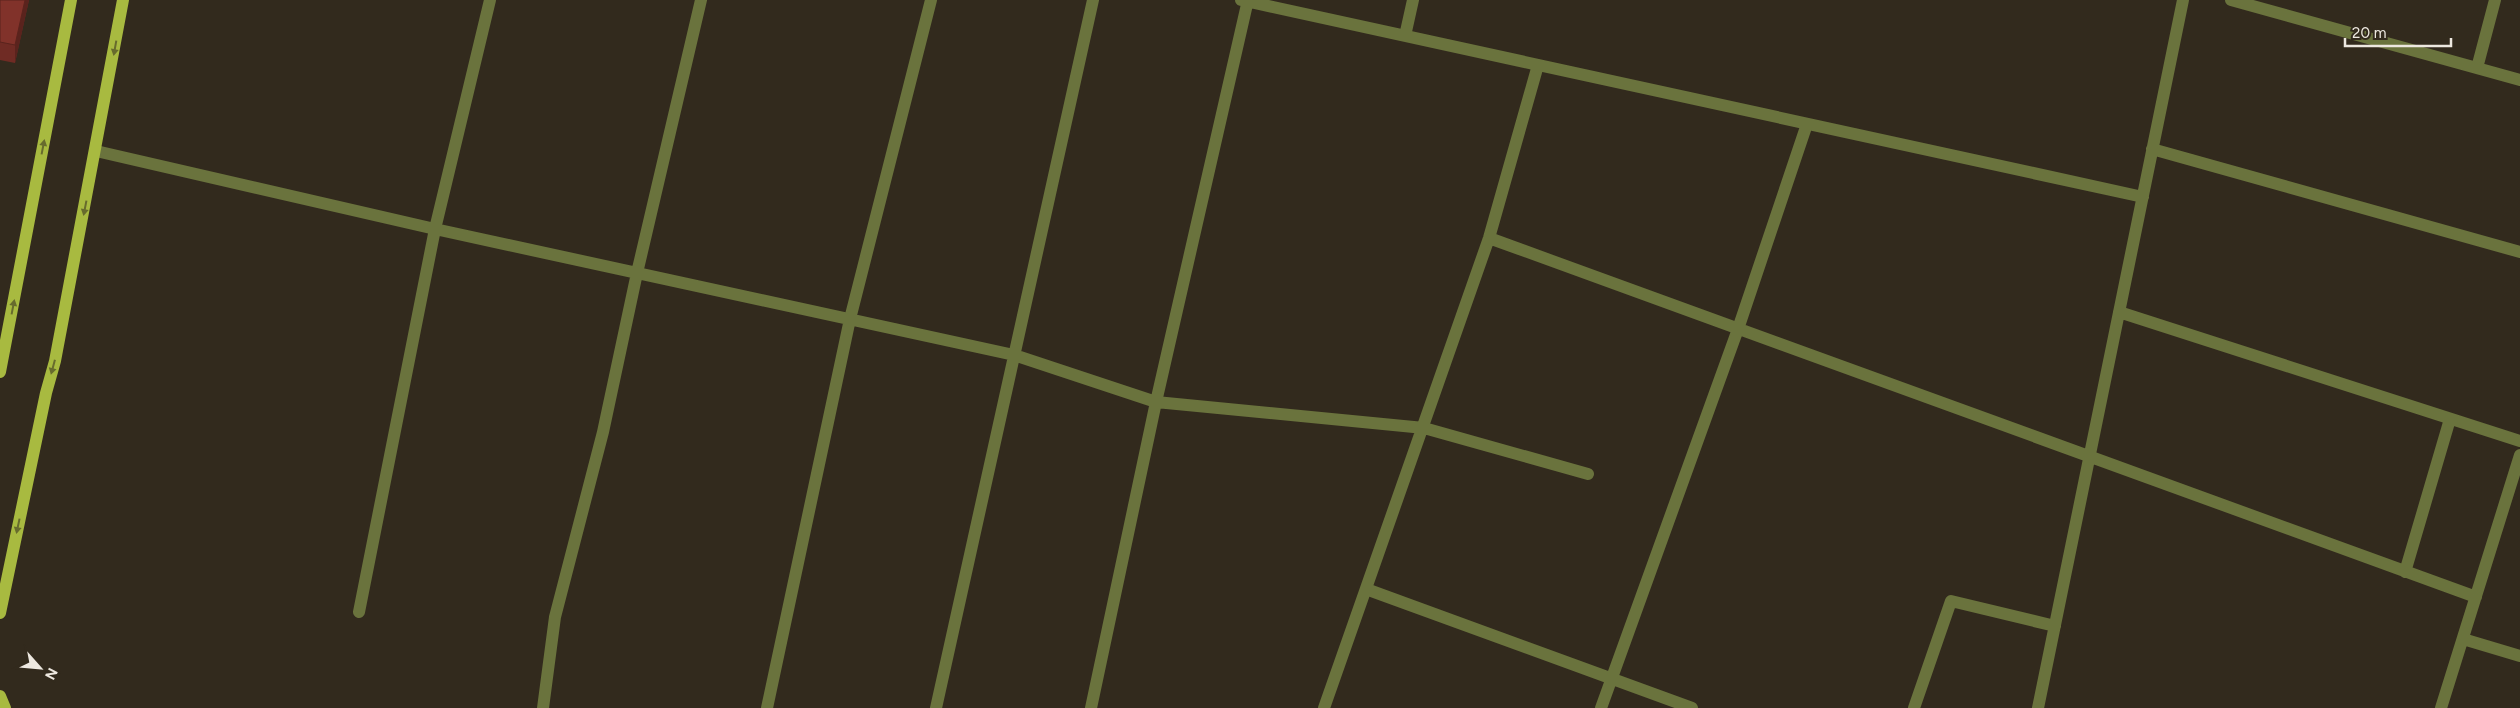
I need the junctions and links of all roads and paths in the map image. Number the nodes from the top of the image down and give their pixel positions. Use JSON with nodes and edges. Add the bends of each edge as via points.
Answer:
{"nodes":[{"id":1,"x":71,"y":0,"type":"edge"},
{"id":2,"x":123,"y":0,"type":"edge"},
{"id":3,"x":490,"y":0,"type":"edge"},
{"id":4,"x":701,"y":0,"type":"edge"},
{"id":5,"x":931,"y":0,"type":"edge"},
{"id":6,"x":1093,"y":0,"type":"edge"},
{"id":7,"x":1413,"y":0,"type":"edge"},
{"id":8,"x":2182,"y":0,"type":"edge"},
{"id":9,"x":2231,"y":0,"type":"edge"},
{"id":10,"x":2494,"y":0,"type":"edge"},
{"id":11,"x":1245,"y":1,"type":"edge"},
{"id":12,"x":1405,"y":36,"type":"junction"},
{"id":13,"x":1538,"y":65,"type":"junction"},
{"id":14,"x":2477,"y":68,"type":"junction"},
{"id":15,"x":2520,"y":80,"type":"edge"},
{"id":16,"x":1807,"y":124,"type":"junction"},
{"id":17,"x":2152,"y":149,"type":"junction"},
{"id":18,"x":96,"y":151,"type":"junction"},
{"id":19,"x":2143,"y":197,"type":"junction"},
{"id":20,"x":435,"y":229,"type":"junction"},
{"id":21,"x":1489,"y":238,"type":"junction"},
{"id":22,"x":2520,"y":252,"type":"edge"},
{"id":23,"x":637,"y":273,"type":"junction"},
{"id":24,"x":2119,"y":312,"type":"junction"},
{"id":25,"x":850,"y":319,"type":"junction"},
{"id":26,"x":5,"y":327,"type":"edge"},
{"id":27,"x":1738,"y":329,"type":"junction"},
{"id":28,"x":1014,"y":355,"type":"junction"},
{"id":29,"x":0,"y":372,"type":"edge"},
{"id":30,"x":1156,"y":402,"type":"junction"},
{"id":31,"x":2450,"y":419,"type":"junction"},
{"id":32,"x":1424,"y":428,"type":"junction"},
{"id":33,"x":2520,"y":442,"type":"edge"},
{"id":34,"x":2089,"y":457,"type":"junction"},
{"id":35,"x":2519,"y":462,"type":"edge"},
{"id":36,"x":1588,"y":474,"type":"dead end"},
{"id":37,"x":2405,"y":572,"type":"junction"},
{"id":38,"x":1366,"y":589,"type":"junction"},
{"id":39,"x":2476,"y":597,"type":"junction"},
{"id":40,"x":359,"y":612,"type":"dead end"},
{"id":41,"x":0,"y":613,"type":"edge"},
{"id":42,"x":2055,"y":626,"type":"junction"},
{"id":43,"x":2463,"y":639,"type":"junction"},
{"id":44,"x":2520,"y":656,"type":"edge"},
{"id":45,"x":1611,"y":678,"type":"junction"},
{"id":46,"x":0,"y":696,"type":"edge"},
{"id":47,"x":5,"y":708,"type":"edge"},
{"id":48,"x":543,"y":708,"type":"edge"},
{"id":49,"x":767,"y":708,"type":"edge"},
{"id":50,"x":936,"y":708,"type":"edge"},
{"id":51,"x":1091,"y":708,"type":"edge"},
{"id":52,"x":1324,"y":708,"type":"edge"},
{"id":53,"x":1600,"y":708,"type":"edge"},
{"id":54,"x":1692,"y":708,"type":"edge"},
{"id":55,"x":1914,"y":708,"type":"edge"},
{"id":56,"x":2038,"y":708,"type":"edge"},
{"id":57,"x":2441,"y":708,"type":"edge"}],
"edges":[{"from":26,"to":1,"type":"main road","one_way":true},
{"from":2,"to":18,"type":"main road","one_way":true},
{"from":3,"to":20,"type":"street"},
{"from":4,"to":23,"type":"street"},
{"from":5,"to":25,"type":"street"},
{"from":6,"to":28,"type":"street"},
{"from":7,"to":12,"type":"street"},
{"from":8,"to":17,"type":"street"},
{"from":9,"to":14,"type":"street"},
{"from":10,"to":14,"type":"street"},
{"from":11,"to":12,"type":"street"},
{"from":11,"to":30,"type":"street"},
{"from":12,"to":13,"type":"street"},
{"from":13,"to":16,"type":"street"},
{"from":13,"to":21,"type":"street"},
{"from":14,"to":15,"type":"street"},
{"from":16,"to":19,"type":"street"},
{"from":16,"to":27,"type":"street"},
{"from":17,"to":19,"type":"street"},
{"from":17,"to":22,"type":"street"},
{"from":18,"to":20,"type":"street"},
{"from":18,"to":41,"type":"main road","one_way":true,"via":[[55,361]]},
{"from":19,"to":24,"type":"street"},
{"from":20,"to":23,"type":"street"},
{"from":20,"to":40,"type":"street"},
{"from":21,"to":27,"type":"street"},
{"from":21,"to":32,"type":"street"},
{"from":23,"to":25,"type":"street"},
{"from":23,"to":48,"type":"street","via":[[603,432],[555,617]]},
{"from":24,"to":31,"type":"street"},
{"from":24,"to":34,"type":"street"},
{"from":25,"to":28,"type":"street"},
{"from":25,"to":49,"type":"street"},
{"from":26,"to":29,"type":"main road"},
{"from":27,"to":34,"type":"street"},
{"from":27,"to":45,"type":"street"},
{"from":28,"to":30,"type":"street"},
{"from":28,"to":50,"type":"street"},
{"from":30,"to":32,"type":"street"},
{"from":30,"to":51,"type":"street"},
{"from":31,"to":33,"type":"street"},
{"from":31,"to":37,"type":"street"},
{"from":32,"to":36,"type":"street"},
{"from":32,"to":38,"type":"street"},
{"from":34,"to":37,"type":"street"},
{"from":34,"to":42,"type":"street"},
{"from":35,"to":39,"type":"street"},
{"from":37,"to":39,"type":"street"},
{"from":38,"to":45,"type":"street"},
{"from":38,"to":52,"type":"street"},
{"from":39,"to":43,"type":"street"},
{"from":42,"to":55,"type":"street","via":[[1951,601]]},
{"from":42,"to":56,"type":"street"},
{"from":43,"to":44,"type":"street"},
{"from":43,"to":57,"type":"street"},
{"from":45,"to":53,"type":"street"},
{"from":45,"to":54,"type":"street"},
{"from":46,"to":47,"type":"main road"}]}
